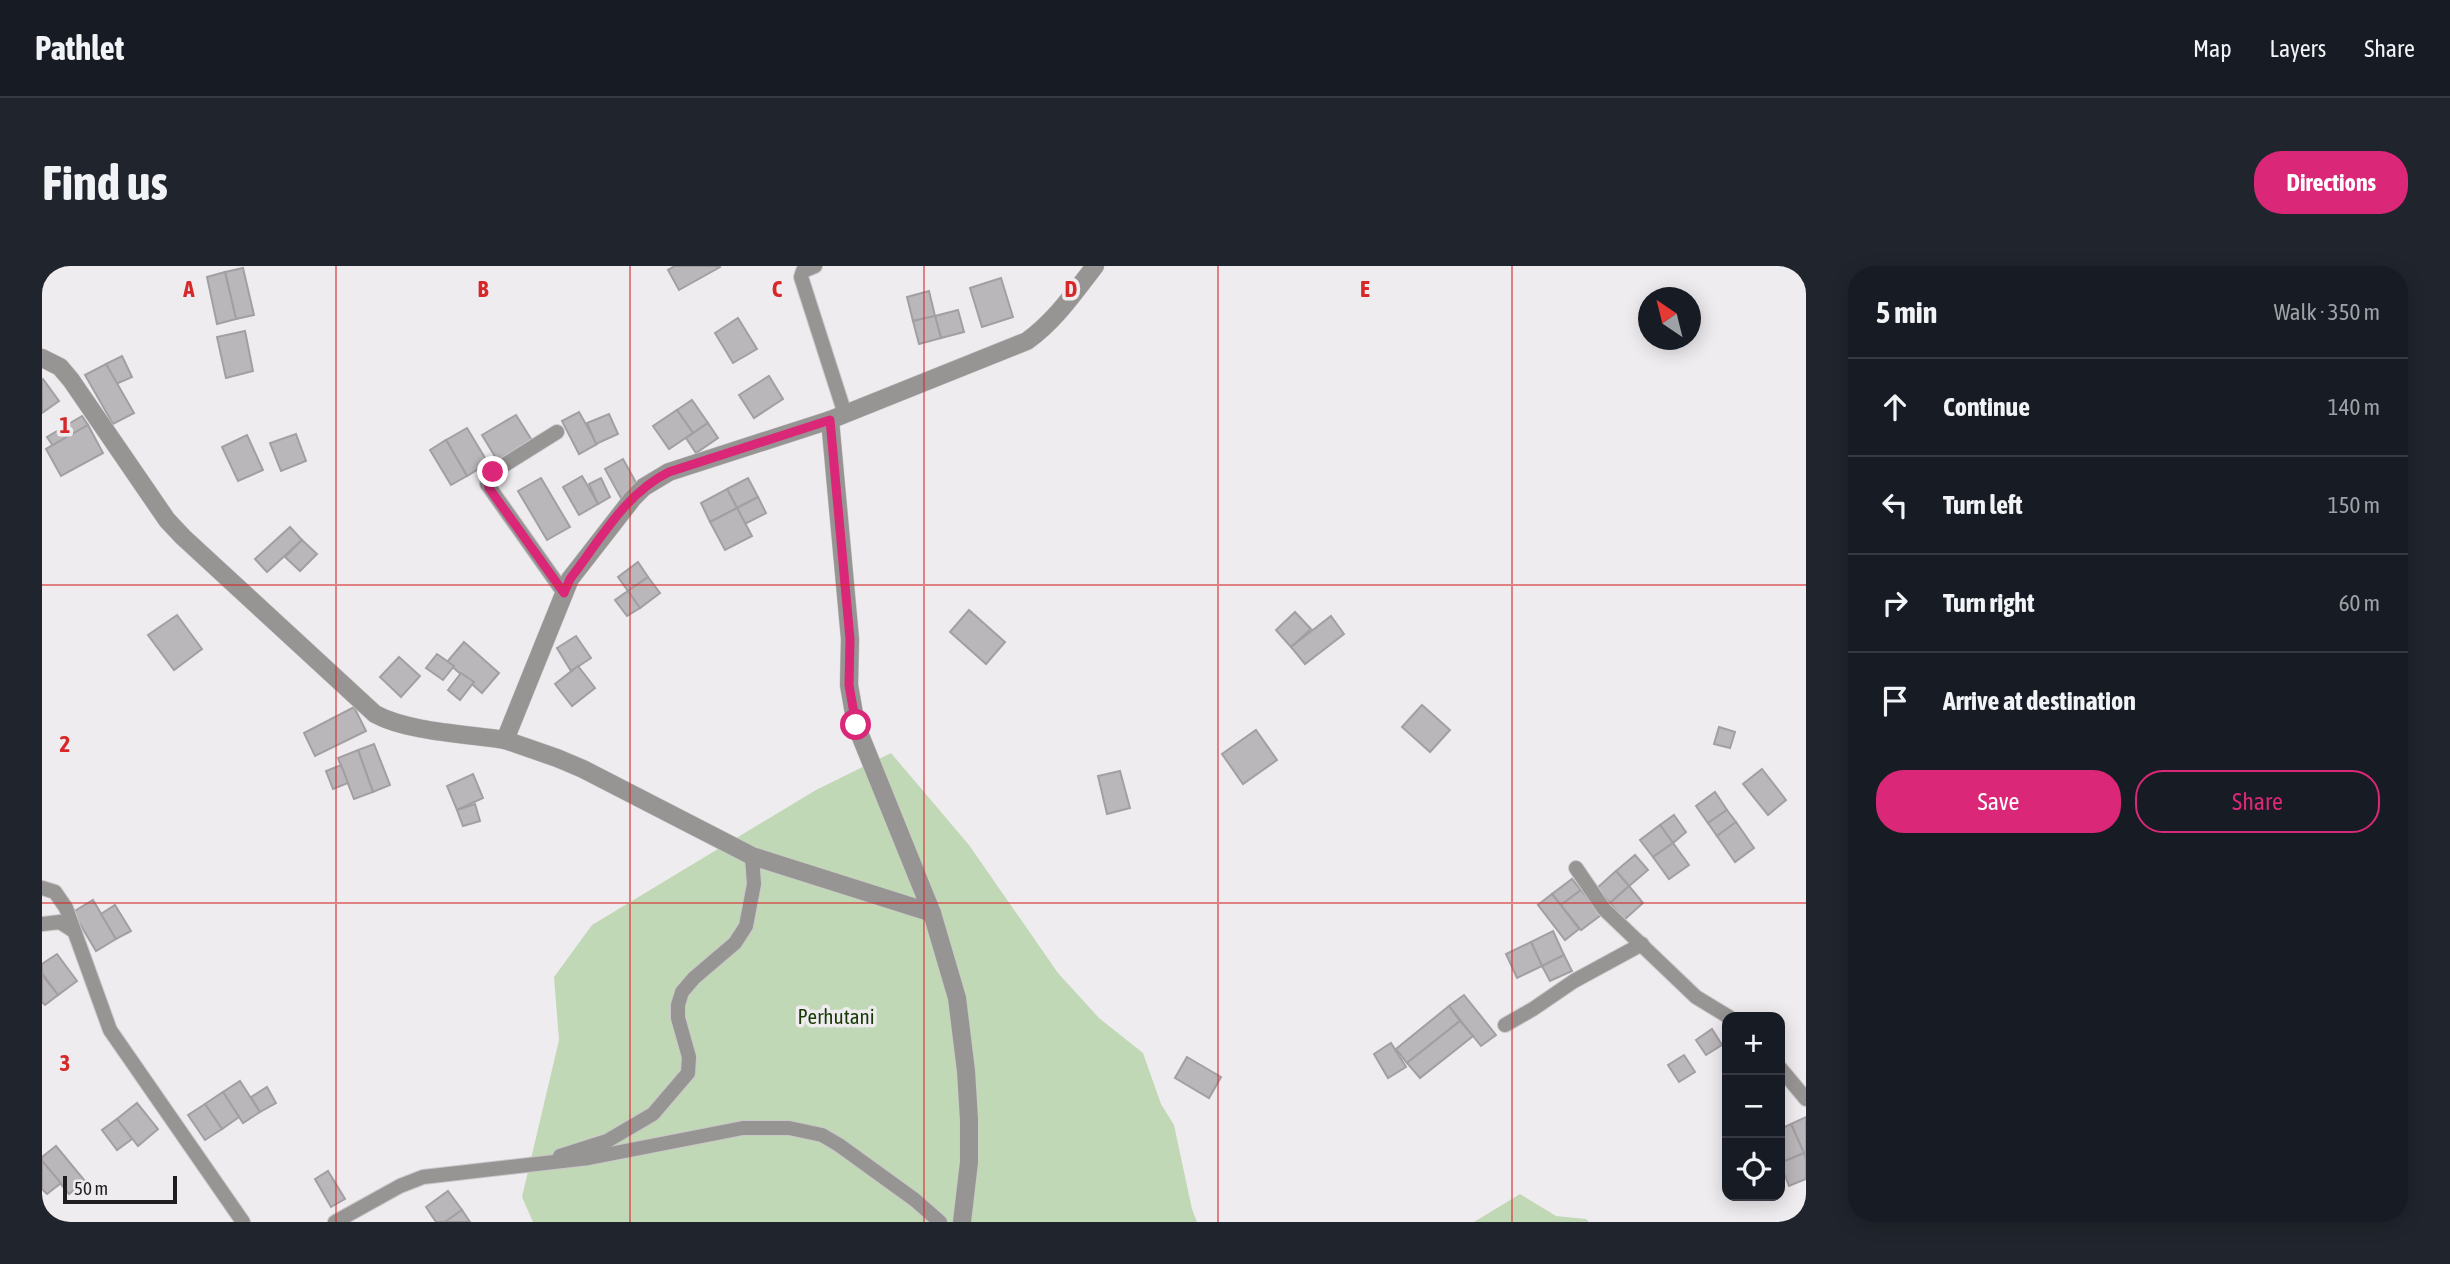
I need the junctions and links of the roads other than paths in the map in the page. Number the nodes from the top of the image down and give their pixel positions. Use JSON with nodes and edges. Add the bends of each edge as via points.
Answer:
{"nodes":[{"id":1,"x":815,"y":266,"type":"edge"},
{"id":2,"x":1095,"y":266,"type":"edge"},
{"id":3,"x":42,"y":358,"type":"edge"},
{"id":4,"x":838,"y":417,"type":"junction"},
{"id":5,"x":557,"y":432,"type":"dead end"},
{"id":6,"x":564,"y":593,"type":"junction"},
{"id":7,"x":505,"y":740,"type":"junction"},
{"id":8,"x":752,"y":856,"type":"junction"},
{"id":9,"x":1576,"y":868,"type":"dead end"},
{"id":10,"x":42,"y":888,"type":"edge"},
{"id":11,"x":932,"y":913,"type":"junction"},
{"id":12,"x":42,"y":924,"type":"edge"},
{"id":13,"x":75,"y":932,"type":"junction"},
{"id":14,"x":1642,"y":944,"type":"junction"},
{"id":15,"x":1722,"y":1013,"type":"edge"},
{"id":16,"x":1505,"y":1025,"type":"dead end"},
{"id":17,"x":1785,"y":1074,"type":"edge"},
{"id":18,"x":1806,"y":1099,"type":"edge"},
{"id":19,"x":540,"y":1164,"type":"junction"},
{"id":20,"x":1806,"y":1219,"type":"edge"},
{"id":21,"x":243,"y":1222,"type":"edge"},
{"id":22,"x":335,"y":1222,"type":"edge"},
{"id":23,"x":940,"y":1222,"type":"edge"},
{"id":24,"x":962,"y":1222,"type":"edge"},
{"id":25,"x":1800,"y":1222,"type":"edge"}],
"edges":[{"from":1,"to":4,"type":"street","via":[[801,277]]},
{"from":2,"to":4,"type":"street","via":[[1043,330],[1027,341]]},
{"from":3,"to":7,"type":"street","via":[[71,380],[167,520],[375,714],[405,725]]},
{"from":4,"to":6,"type":"street","via":[[656,478],[633,498]]},
{"from":4,"to":11,"type":"street","via":[[854,715]]},
{"from":5,"to":6,"type":"street","via":[[493,472],[487,484]]},
{"from":6,"to":7,"type":"street"},
{"from":7,"to":8,"type":"street","via":[[583,769]]},
{"from":8,"to":11,"type":"street"},
{"from":8,"to":19,"type":"street","via":[[754,884],[746,926],[735,943],[694,978],[678,1005],[690,1057],[688,1073],[653,1114],[607,1141]]},
{"from":9,"to":14,"type":"street","via":[[1604,909]]},
{"from":10,"to":13,"type":"street","via":[[58,895]]},
{"from":11,"to":24,"type":"street","via":[[957,998],[966,1070],[970,1148]]},
{"from":12,"to":13,"type":"street","via":[[60,922]]},
{"from":13,"to":21,"type":"street","via":[[110,1030]]},
{"from":14,"to":15,"type":"street","via":[[1696,997]]},
{"from":14,"to":16,"type":"street"},
{"from":17,"to":18,"type":"street"},
{"from":19,"to":22,"type":"street","via":[[423,1177]]},
{"from":19,"to":23,"type":"street","via":[[743,1128],[789,1128],[822,1135],[839,1145]]},
{"from":20,"to":25,"type":"street"}]}
